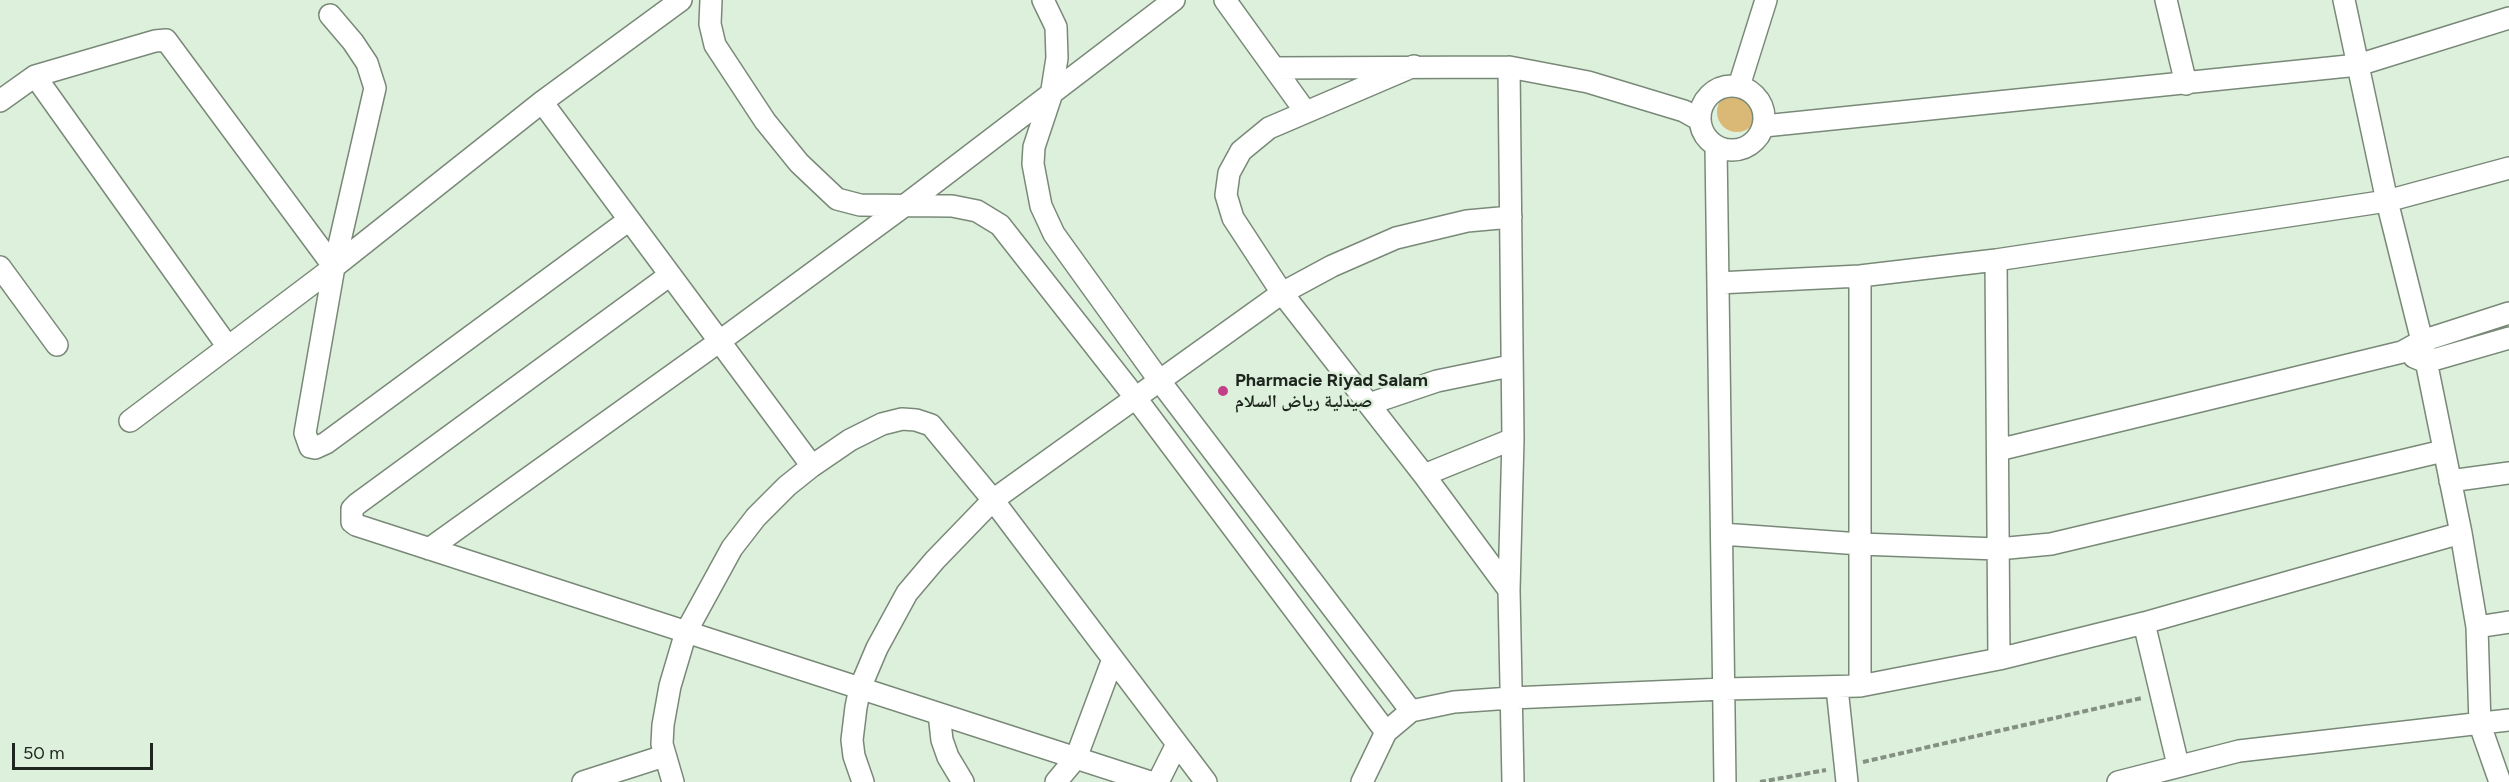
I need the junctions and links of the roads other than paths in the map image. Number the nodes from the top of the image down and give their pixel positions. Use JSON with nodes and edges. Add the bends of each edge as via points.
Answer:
{"nodes":[{"id":1,"x":681,"y":0,"type":"edge"},
{"id":2,"x":711,"y":0,"type":"edge"},
{"id":3,"x":1043,"y":0,"type":"edge"},
{"id":4,"x":1174,"y":0,"type":"edge"},
{"id":5,"x":1225,"y":0,"type":"edge"},
{"id":6,"x":1766,"y":0,"type":"edge"},
{"id":7,"x":2166,"y":0,"type":"edge"},
{"id":8,"x":2344,"y":0,"type":"edge"},
{"id":9,"x":330,"y":15,"type":"dead end"},
{"id":10,"x":2509,"y":18,"type":"edge"},
{"id":11,"x":2358,"y":65,"type":"junction"},
{"id":12,"x":1414,"y":66,"type":"junction"},
{"id":13,"x":1274,"y":68,"type":"junction"},
{"id":14,"x":1509,"y":68,"type":"junction"},
{"id":15,"x":35,"y":76,"type":"junction"},
{"id":16,"x":2186,"y":84,"type":"junction"},
{"id":17,"x":1739,"y":86,"type":"junction"},
{"id":18,"x":1051,"y":96,"type":"junction"},
{"id":19,"x":0,"y":101,"type":"edge"},
{"id":20,"x":542,"y":102,"type":"junction"},
{"id":21,"x":1305,"y":111,"type":"junction"},
{"id":22,"x":1700,"y":120,"type":"junction"},
{"id":23,"x":1764,"y":126,"type":"junction"},
{"id":24,"x":1716,"y":146,"type":"junction"},
{"id":25,"x":2509,"y":168,"type":"edge"},
{"id":26,"x":2387,"y":201,"type":"junction"},
{"id":27,"x":904,"y":206,"type":"junction"},
{"id":28,"x":1511,"y":217,"type":"junction"},
{"id":29,"x":629,"y":220,"type":"junction"},
{"id":30,"x":1996,"y":260,"type":"junction"},
{"id":31,"x":0,"y":267,"type":"edge"},
{"id":32,"x":334,"y":267,"type":"junction"},
{"id":33,"x":670,"y":275,"type":"junction"},
{"id":34,"x":1860,"y":276,"type":"junction"},
{"id":35,"x":1718,"y":283,"type":"junction"},
{"id":36,"x":1282,"y":293,"type":"junction"},
{"id":37,"x":2509,"y":313,"type":"edge"},
{"id":38,"x":2509,"y":338,"type":"edge"},
{"id":39,"x":720,"y":341,"type":"junction"},
{"id":40,"x":2422,"y":341,"type":"junction"},
{"id":41,"x":57,"y":345,"type":"dead end"},
{"id":42,"x":228,"y":348,"type":"junction"},
{"id":43,"x":2402,"y":352,"type":"junction"},
{"id":44,"x":2426,"y":362,"type":"junction"},
{"id":45,"x":1510,"y":366,"type":"junction"},
{"id":46,"x":1159,"y":380,"type":"junction"},
{"id":47,"x":1135,"y":397,"type":"junction"},
{"id":48,"x":1369,"y":404,"type":"junction"},
{"id":49,"x":130,"y":421,"type":"dead end"},
{"id":50,"x":1513,"y":439,"type":"junction"},
{"id":51,"x":1998,"y":450,"type":"junction"},
{"id":52,"x":2443,"y":451,"type":"junction"},
{"id":53,"x":812,"y":466,"type":"junction"},
{"id":54,"x":2509,"y":472,"type":"edge"},
{"id":55,"x":1424,"y":475,"type":"junction"},
{"id":56,"x":2450,"y":481,"type":"junction"},
{"id":57,"x":993,"y":500,"type":"junction"},
{"id":58,"x":2461,"y":533,"type":"junction"},
{"id":59,"x":1722,"y":534,"type":"junction"},
{"id":60,"x":1860,"y":544,"type":"junction"},
{"id":61,"x":429,"y":549,"type":"junction"},
{"id":62,"x":1998,"y":549,"type":"junction"},
{"id":63,"x":1509,"y":590,"type":"junction"},
{"id":64,"x":2509,"y":622,"type":"edge"},
{"id":65,"x":2144,"y":624,"type":"junction"},
{"id":66,"x":2477,"y":627,"type":"junction"},
{"id":67,"x":686,"y":632,"type":"junction"},
{"id":68,"x":1113,"y":659,"type":"junction"},
{"id":69,"x":1999,"y":659,"type":"junction"},
{"id":70,"x":1860,"y":686,"type":"junction"},
{"id":71,"x":860,"y":688,"type":"junction"},
{"id":72,"x":1837,"y":688,"type":"junction"},
{"id":73,"x":1724,"y":689,"type":"junction"},
{"id":74,"x":1512,"y":698,"type":"junction"},
{"id":75,"x":1411,"y":711,"type":"junction"},
{"id":76,"x":939,"y":714,"type":"junction"},
{"id":77,"x":2509,"y":720,"type":"edge"},
{"id":78,"x":2480,"y":725,"type":"junction"},
{"id":79,"x":1386,"y":732,"type":"junction"},
{"id":80,"x":1177,"y":744,"type":"junction"},
{"id":81,"x":664,"y":756,"type":"junction"},
{"id":82,"x":1076,"y":758,"type":"junction"},
{"id":83,"x":2178,"y":765,"type":"junction"},
{"id":84,"x":1846,"y":774,"type":"edge"},
{"id":85,"x":583,"y":782,"type":"edge"},
{"id":86,"x":673,"y":782,"type":"edge"},
{"id":87,"x":863,"y":782,"type":"edge"},
{"id":88,"x":963,"y":782,"type":"edge"},
{"id":89,"x":1056,"y":782,"type":"edge"},
{"id":90,"x":1150,"y":782,"type":"edge"},
{"id":91,"x":1158,"y":782,"type":"edge"},
{"id":92,"x":1206,"y":782,"type":"edge"},
{"id":93,"x":1362,"y":782,"type":"edge"},
{"id":94,"x":1513,"y":782,"type":"edge"},
{"id":95,"x":1725,"y":782,"type":"edge"},
{"id":96,"x":2118,"y":782,"type":"edge"},
{"id":97,"x":2500,"y":782,"type":"edge"}],
"edges":[{"from":1,"to":20,"type":"street"},
{"from":2,"to":27,"type":"street","via":[[710,24],[716,45],[765,121],[799,163],[837,199],[860,206]]},
{"from":3,"to":18,"type":"street","via":[[1056,27],[1057,58]]},
{"from":4,"to":18,"type":"street"},
{"from":5,"to":13,"type":"street"},
{"from":6,"to":17,"type":"street"},
{"from":7,"to":16,"type":"street"},
{"from":8,"to":11,"type":"street"},
{"from":9,"to":32,"type":"street","via":[[367,63],[375,88]]},
{"from":10,"to":11,"type":"street"},
{"from":11,"to":16,"type":"street"},
{"from":11,"to":26,"type":"street"},
{"from":12,"to":13,"type":"street"},
{"from":12,"to":14,"type":"street"},
{"from":12,"to":21,"type":"street"},
{"from":13,"to":21,"type":"street"},
{"from":14,"to":22,"type":"street","via":[[1588,82],[1684,111]]},
{"from":14,"to":28,"type":"street"},
{"from":15,"to":19,"type":"street"},
{"from":15,"to":32,"type":"street","via":[[166,40]]},
{"from":15,"to":42,"type":"street"},
{"from":16,"to":23,"type":"street"},
{"from":17,"to":22,"type":"street","via":[[1721,87],[1706,98]]},
{"from":17,"to":23,"type":"street","via":[[1749,90],[1763,105]]},
{"from":18,"to":27,"type":"street"},
{"from":18,"to":46,"type":"street","via":[[1034,147],[1041,206],[1054,234]]},
{"from":20,"to":29,"type":"street"},
{"from":20,"to":32,"type":"street"},
{"from":21,"to":36,"type":"street","via":[[1269,128],[1241,151],[1229,173],[1226,195],[1233,218]]},
{"from":22,"to":24,"type":"street","via":[[1705,135]]},
{"from":23,"to":24,"type":"street","via":[[1745,148]]},
{"from":24,"to":35,"type":"street"},
{"from":25,"to":26,"type":"street"},
{"from":26,"to":30,"type":"street"},
{"from":26,"to":40,"type":"street"},
{"from":27,"to":39,"type":"street"},
{"from":27,"to":47,"type":"street","via":[[952,206],[977,211],[1000,225]]},
{"from":28,"to":36,"type":"street","via":[[1467,221],[1396,238]]},
{"from":28,"to":45,"type":"street"},
{"from":29,"to":32,"type":"street","via":[[326,443],[313,448],[308,446],[305,433]]},
{"from":29,"to":33,"type":"street"},
{"from":30,"to":34,"type":"street"},
{"from":30,"to":51,"type":"street"},
{"from":31,"to":41,"type":"street"},
{"from":32,"to":42,"type":"street"},
{"from":33,"to":39,"type":"street"},
{"from":33,"to":61,"type":"street","via":[[352,509],[351,518],[356,525]]},
{"from":34,"to":35,"type":"street"},
{"from":34,"to":60,"type":"street"},
{"from":35,"to":59,"type":"street"},
{"from":36,"to":46,"type":"street"},
{"from":36,"to":48,"type":"street"},
{"from":37,"to":40,"type":"street"},
{"from":38,"to":44,"type":"street"},
{"from":39,"to":53,"type":"street"},
{"from":39,"to":61,"type":"street"},
{"from":40,"to":43,"type":"street"},
{"from":40,"to":44,"type":"street"},
{"from":42,"to":49,"type":"street"},
{"from":43,"to":44,"type":"street"},
{"from":43,"to":51,"type":"street"},
{"from":44,"to":52,"type":"street"},
{"from":45,"to":48,"type":"street","via":[[1437,381]]},
{"from":45,"to":50,"type":"street"},
{"from":46,"to":47,"type":"street"},
{"from":46,"to":75,"type":"street"},
{"from":47,"to":57,"type":"street"},
{"from":47,"to":79,"type":"street"},
{"from":48,"to":55,"type":"street"},
{"from":50,"to":55,"type":"street"},
{"from":50,"to":63,"type":"street"},
{"from":51,"to":62,"type":"street"},
{"from":52,"to":56,"type":"street"},
{"from":52,"to":62,"type":"street","via":[[2051,544]]},
{"from":53,"to":57,"type":"street","via":[[882,424],[916,420],[931,425]]},
{"from":53,"to":67,"type":"street","via":[[787,486],[732,548]]},
{"from":54,"to":56,"type":"street"},
{"from":55,"to":63,"type":"street"},
{"from":56,"to":58,"type":"street"},
{"from":57,"to":68,"type":"street"},
{"from":57,"to":71,"type":"street","via":[[907,593]]},
{"from":58,"to":65,"type":"street"},
{"from":58,"to":66,"type":"street"},
{"from":59,"to":60,"type":"street"},
{"from":59,"to":73,"type":"street"},
{"from":60,"to":62,"type":"street"},
{"from":60,"to":70,"type":"street"},
{"from":61,"to":67,"type":"street"},
{"from":62,"to":69,"type":"street"},
{"from":63,"to":74,"type":"street"},
{"from":64,"to":66,"type":"street"},
{"from":65,"to":69,"type":"street"},
{"from":65,"to":83,"type":"street"},
{"from":66,"to":78,"type":"street"},
{"from":67,"to":71,"type":"street"},
{"from":67,"to":81,"type":"street","via":[[663,725]]},
{"from":68,"to":80,"type":"street"},
{"from":68,"to":82,"type":"street"},
{"from":69,"to":70,"type":"street"},
{"from":70,"to":72,"type":"street"},
{"from":71,"to":76,"type":"street"},
{"from":71,"to":87,"type":"street","via":[[852,740]]},
{"from":72,"to":73,"type":"street"},
{"from":72,"to":84,"type":"street"},
{"from":73,"to":74,"type":"street"},
{"from":73,"to":95,"type":"street"},
{"from":74,"to":75,"type":"street","via":[[1454,702]]},
{"from":74,"to":94,"type":"street"},
{"from":75,"to":79,"type":"street"},
{"from":76,"to":82,"type":"street"},
{"from":76,"to":88,"type":"street","via":[[948,757]]},
{"from":77,"to":78,"type":"street"},
{"from":78,"to":83,"type":"street","via":[[2239,752]]},
{"from":78,"to":97,"type":"street"},
{"from":79,"to":93,"type":"street"},
{"from":80,"to":91,"type":"street"},
{"from":80,"to":92,"type":"street"},
{"from":81,"to":85,"type":"street"},
{"from":81,"to":86,"type":"street"},
{"from":82,"to":89,"type":"street"},
{"from":82,"to":90,"type":"street"},
{"from":83,"to":96,"type":"street"}]}
